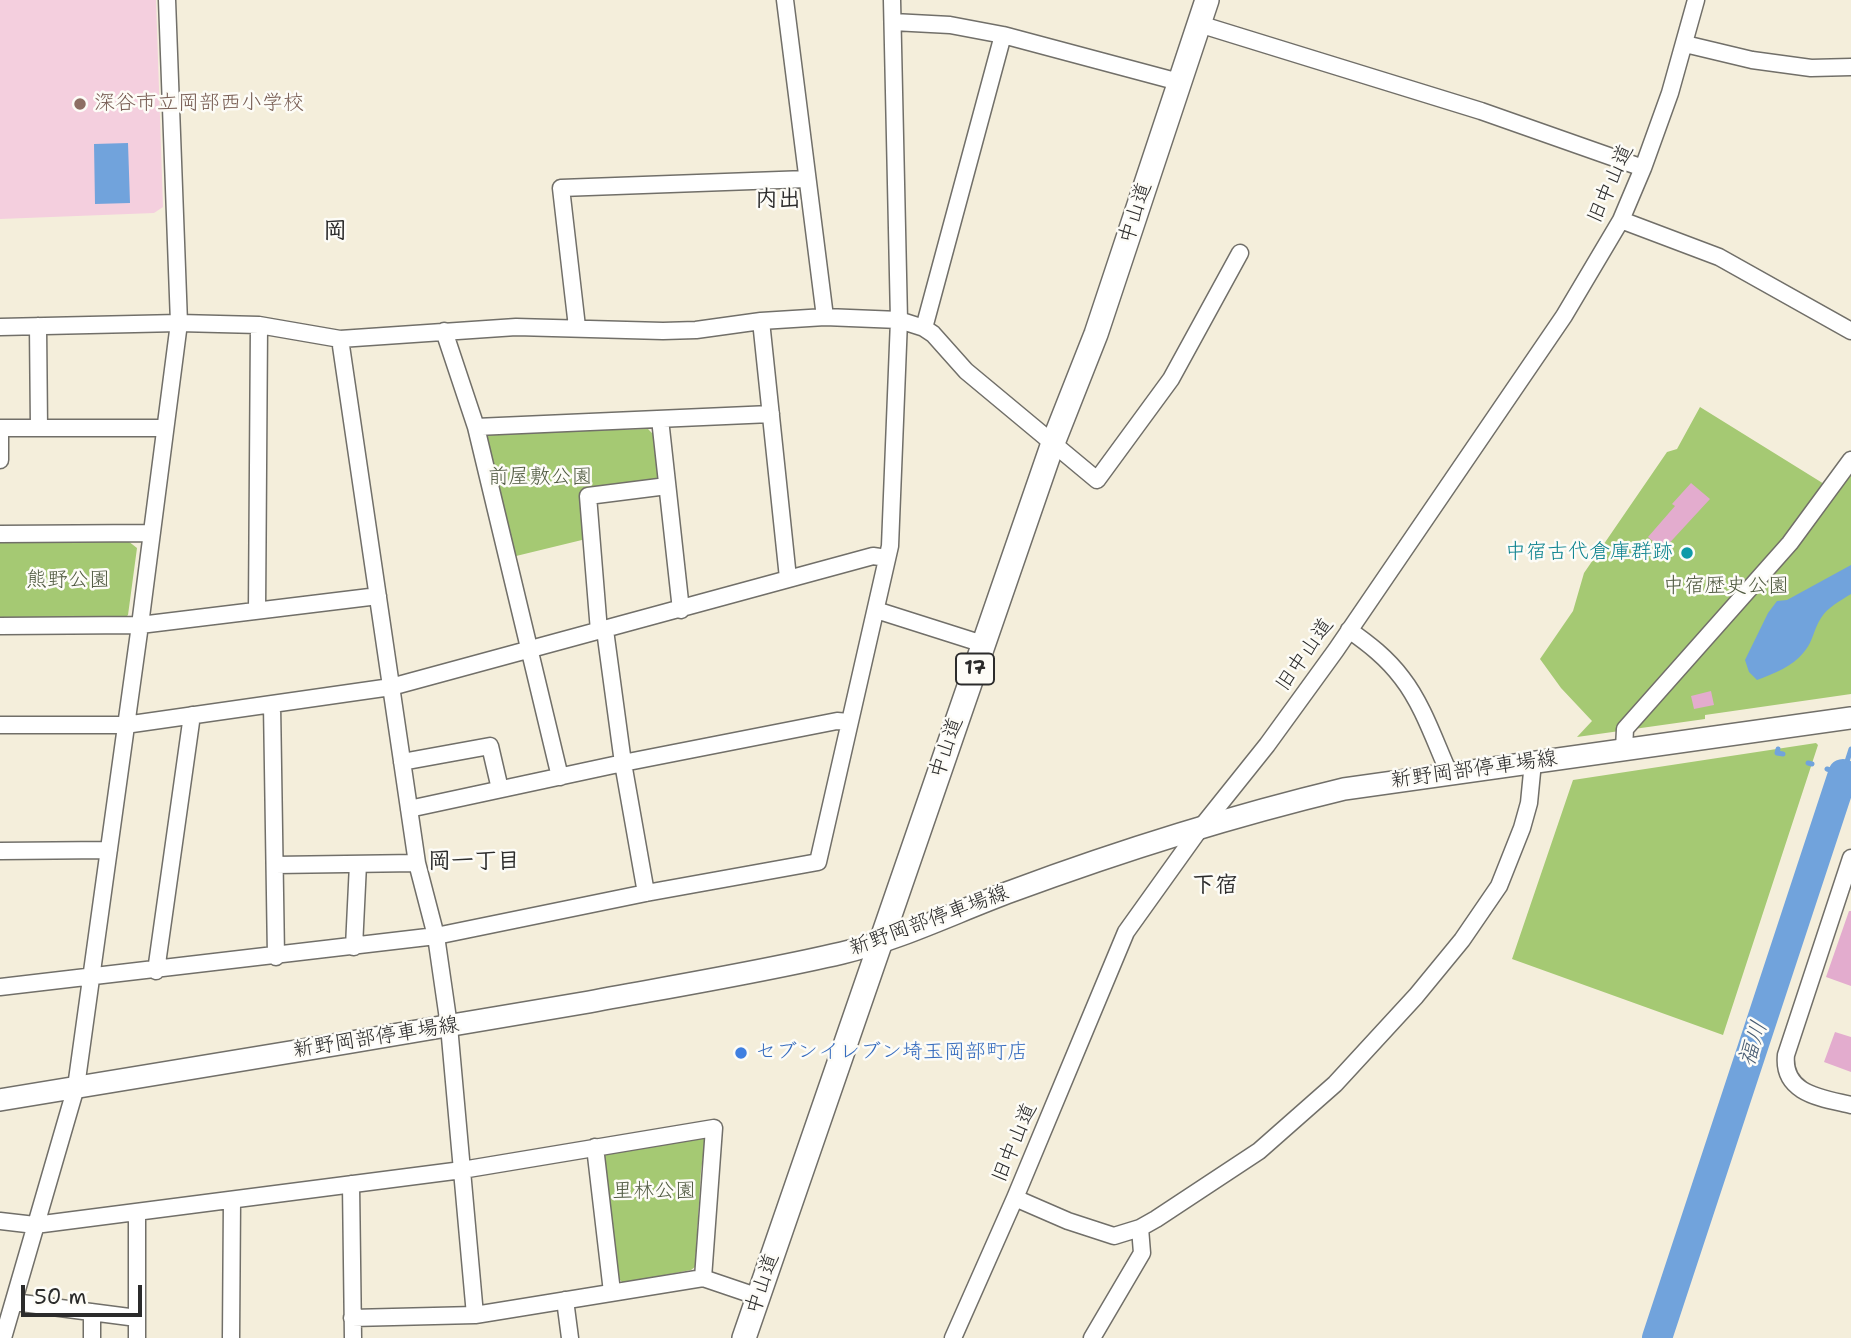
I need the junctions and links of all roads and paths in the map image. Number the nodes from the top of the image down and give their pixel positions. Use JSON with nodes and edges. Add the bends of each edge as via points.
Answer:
{"nodes":[{"id":1,"x":167,"y":0,"type":"edge"},
{"id":2,"x":785,"y":0,"type":"edge"},
{"id":3,"x":892,"y":0,"type":"edge"},
{"id":4,"x":1207,"y":0,"type":"edge"},
{"id":5,"x":1696,"y":0,"type":"edge"},
{"id":6,"x":893,"y":22,"type":"junction"},
{"id":7,"x":1199,"y":24,"type":"junction"},
{"id":8,"x":1003,"y":35,"type":"junction"},
{"id":9,"x":1685,"y":44,"type":"junction"},
{"id":10,"x":1851,"y":68,"type":"edge"},
{"id":11,"x":1179,"y":82,"type":"junction"},
{"id":12,"x":1643,"y":168,"type":"junction"},
{"id":13,"x":807,"y":179,"type":"junction"},
{"id":14,"x":1621,"y":220,"type":"junction"},
{"id":15,"x":1240,"y":253,"type":"dead end"},
{"id":16,"x":825,"y":317,"type":"junction"},
{"id":17,"x":899,"y":320,"type":"junction"},
{"id":18,"x":761,"y":321,"type":"junction"},
{"id":19,"x":178,"y":323,"type":"junction"},
{"id":20,"x":259,"y":325,"type":"junction"},
{"id":21,"x":38,"y":326,"type":"junction"},
{"id":22,"x":0,"y":327,"type":"edge"},
{"id":23,"x":577,"y":327,"type":"junction"},
{"id":24,"x":924,"y":328,"type":"junction"},
{"id":25,"x":444,"y":331,"type":"junction"},
{"id":26,"x":1851,"y":331,"type":"edge"},
{"id":27,"x":340,"y":339,"type":"junction"},
{"id":28,"x":771,"y":414,"type":"junction"},
{"id":29,"x":660,"y":419,"type":"junction"},
{"id":30,"x":476,"y":427,"type":"junction"},
{"id":31,"x":0,"y":428,"type":"edge"},
{"id":32,"x":39,"y":428,"type":"junction"},
{"id":33,"x":165,"y":428,"type":"junction"},
{"id":34,"x":1053,"y":443,"type":"junction"},
{"id":35,"x":0,"y":460,"type":"edge"},
{"id":36,"x":1851,"y":460,"type":"edge"},
{"id":37,"x":667,"y":486,"type":"junction"},
{"id":38,"x":152,"y":533,"type":"junction"},
{"id":39,"x":0,"y":534,"type":"edge"},
{"id":40,"x":887,"y":558,"type":"junction"},
{"id":41,"x":788,"y":578,"type":"junction"},
{"id":42,"x":378,"y":596,"type":"junction"},
{"id":43,"x":257,"y":610,"type":"junction"},
{"id":44,"x":681,"y":610,"type":"junction"},
{"id":45,"x":876,"y":610,"type":"junction"},
{"id":46,"x":140,"y":625,"type":"junction"},
{"id":47,"x":0,"y":626,"type":"edge"},
{"id":48,"x":1349,"y":630,"type":"junction"},
{"id":49,"x":602,"y":631,"type":"junction"},
{"id":50,"x":983,"y":644,"type":"junction"},
{"id":51,"x":531,"y":650,"type":"junction"},
{"id":52,"x":391,"y":687,"type":"junction"},
{"id":53,"x":272,"y":704,"type":"junction"},
{"id":54,"x":192,"y":715,"type":"junction"},
{"id":55,"x":1851,"y":718,"type":"edge"},
{"id":56,"x":849,"y":722,"type":"junction"},
{"id":57,"x":0,"y":725,"type":"edge"},
{"id":58,"x":125,"y":725,"type":"junction"},
{"id":59,"x":1625,"y":749,"type":"junction"},
{"id":60,"x":402,"y":762,"type":"junction"},
{"id":61,"x":1533,"y":762,"type":"junction"},
{"id":62,"x":624,"y":763,"type":"junction"},
{"id":63,"x":1449,"y":773,"type":"junction"},
{"id":64,"x":559,"y":776,"type":"junction"},
{"id":65,"x":500,"y":789,"type":"junction"},
{"id":66,"x":409,"y":809,"type":"junction"},
{"id":67,"x":1199,"y":830,"type":"junction"},
{"id":68,"x":109,"y":850,"type":"junction"},
{"id":69,"x":0,"y":851,"type":"edge"},
{"id":70,"x":1851,"y":858,"type":"edge"},
{"id":71,"x":417,"y":863,"type":"junction"},
{"id":72,"x":358,"y":864,"type":"junction"},
{"id":73,"x":275,"y":865,"type":"junction"},
{"id":74,"x":646,"y":893,"type":"junction"},
{"id":75,"x":436,"y":936,"type":"junction"},
{"id":76,"x":883,"y":941,"type":"junction"},
{"id":77,"x":354,"y":947,"type":"junction"},
{"id":78,"x":276,"y":957,"type":"junction"},
{"id":79,"x":156,"y":971,"type":"junction"},
{"id":80,"x":93,"y":978,"type":"junction"},
{"id":81,"x":0,"y":988,"type":"edge"},
{"id":82,"x":449,"y":1027,"type":"junction"},
{"id":83,"x":76,"y":1087,"type":"junction"},
{"id":84,"x":0,"y":1100,"type":"edge"},
{"id":85,"x":1851,"y":1105,"type":"edge"},
{"id":86,"x":595,"y":1147,"type":"junction"},
{"id":87,"x":462,"y":1170,"type":"junction"},
{"id":88,"x":351,"y":1185,"type":"junction"},
{"id":89,"x":1015,"y":1198,"type":"junction"},
{"id":90,"x":232,"y":1200,"type":"junction"},
{"id":91,"x":136,"y":1212,"type":"junction"},
{"id":92,"x":0,"y":1221,"type":"edge"},
{"id":93,"x":35,"y":1225,"type":"junction"},
{"id":94,"x":1140,"y":1228,"type":"junction"},
{"id":95,"x":703,"y":1278,"type":"junction"},
{"id":96,"x":612,"y":1292,"type":"junction"},
{"id":97,"x":759,"y":1297,"type":"junction"},
{"id":98,"x":565,"y":1300,"type":"junction"},
{"id":99,"x":14,"y":1302,"type":"junction"},
{"id":100,"x":92,"y":1312,"type":"junction"},
{"id":101,"x":475,"y":1315,"type":"junction"},
{"id":102,"x":137,"y":1318,"type":"junction"},
{"id":103,"x":352,"y":1318,"type":"junction"},
{"id":104,"x":3,"y":1338,"type":"edge"},
{"id":105,"x":92,"y":1338,"type":"edge"},
{"id":106,"x":136,"y":1338,"type":"edge"},
{"id":107,"x":231,"y":1338,"type":"edge"},
{"id":108,"x":353,"y":1338,"type":"edge"},
{"id":109,"x":570,"y":1338,"type":"edge"},
{"id":110,"x":744,"y":1338,"type":"edge"},
{"id":111,"x":953,"y":1338,"type":"edge"},
{"id":112,"x":1092,"y":1338,"type":"edge"}],
"edges":[{"from":1,"to":19,"type":"street"},
{"from":2,"to":13,"type":"street"},
{"from":3,"to":6,"type":"street"},
{"from":4,"to":7,"type":"highway","name":"中山道","number":"17"},
{"from":5,"to":9,"type":"street","name":"旧中山道"},
{"from":6,"to":8,"type":"street","via":[[950,25]]},
{"from":6,"to":17,"type":"street"},
{"from":7,"to":11,"type":"highway","name":"中山道","number":"17"},
{"from":7,"to":12,"type":"street","via":[[1481,111]]},
{"from":8,"to":11,"type":"street"},
{"from":8,"to":24,"type":"street"},
{"from":9,"to":10,"type":"street","via":[[1799,67]]},
{"from":9,"to":12,"type":"street","name":"旧中山道"},
{"from":11,"to":34,"type":"highway","name":"中山道","number":"17","via":[[1096,334]]},
{"from":12,"to":14,"type":"street","name":"旧中山道"},
{"from":13,"to":16,"type":"street"},
{"from":13,"to":23,"type":"street","via":[[561,188]]},
{"from":14,"to":26,"type":"street","via":[[1719,257]]},
{"from":14,"to":48,"type":"street","name":"旧中山道","via":[[1564,316]]},
{"from":15,"to":34,"type":"street","via":[[1171,379],[1097,480]]},
{"from":16,"to":17,"type":"street"},
{"from":16,"to":18,"type":"street"},
{"from":17,"to":24,"type":"street"},
{"from":17,"to":40,"type":"street"},
{"from":18,"to":23,"type":"street","via":[[696,330]]},
{"from":18,"to":28,"type":"street"},
{"from":19,"to":20,"type":"street"},
{"from":19,"to":21,"type":"street"},
{"from":19,"to":33,"type":"street"},
{"from":20,"to":27,"type":"street"},
{"from":20,"to":43,"type":"street"},
{"from":21,"to":22,"type":"street"},
{"from":21,"to":32,"type":"street"},
{"from":23,"to":25,"type":"street"},
{"from":24,"to":34,"type":"street"},
{"from":25,"to":27,"type":"street"},
{"from":25,"to":30,"type":"street"},
{"from":27,"to":42,"type":"street"},
{"from":28,"to":29,"type":"street"},
{"from":28,"to":41,"type":"street"},
{"from":29,"to":30,"type":"street"},
{"from":29,"to":37,"type":"street"},
{"from":30,"to":51,"type":"street"},
{"from":31,"to":32,"type":"street"},
{"from":31,"to":35,"type":"street"},
{"from":32,"to":33,"type":"street"},
{"from":33,"to":38,"type":"street"},
{"from":34,"to":50,"type":"highway","name":"中山道","number":"17"},
{"from":36,"to":59,"type":"street","via":[[1790,543],[1625,729]]},
{"from":37,"to":44,"type":"street"},
{"from":37,"to":49,"type":"street","via":[[588,496]]},
{"from":38,"to":39,"type":"street"},
{"from":38,"to":46,"type":"street"},
{"from":40,"to":41,"type":"street","via":[[873,556]]},
{"from":40,"to":45,"type":"street"},
{"from":41,"to":44,"type":"street"},
{"from":42,"to":43,"type":"street"},
{"from":42,"to":52,"type":"street"},
{"from":43,"to":46,"type":"street"},
{"from":44,"to":49,"type":"street"},
{"from":45,"to":50,"type":"street"},
{"from":45,"to":56,"type":"street"},
{"from":46,"to":47,"type":"street"},
{"from":46,"to":58,"type":"street"},
{"from":48,"to":63,"type":"street","via":[[1379,651],[1403,679]]},
{"from":48,"to":67,"type":"street","name":"旧中山道","via":[[1267,746]]},
{"from":49,"to":51,"type":"street"},
{"from":49,"to":62,"type":"street"},
{"from":50,"to":76,"type":"highway","name":"中山道","number":"17"},
{"from":51,"to":52,"type":"street"},
{"from":51,"to":64,"type":"street"},
{"from":52,"to":53,"type":"street"},
{"from":52,"to":60,"type":"street"},
{"from":53,"to":54,"type":"street"},
{"from":53,"to":73,"type":"street"},
{"from":54,"to":58,"type":"street"},
{"from":54,"to":79,"type":"street"},
{"from":55,"to":59,"type":"main road","name":"新野岡部停車場線"},
{"from":56,"to":62,"type":"street"},
{"from":56,"to":74,"type":"street","via":[[818,862]]},
{"from":57,"to":58,"type":"street"},
{"from":58,"to":68,"type":"street"},
{"from":59,"to":61,"type":"main road","name":"新野岡部停車場線"},
{"from":60,"to":65,"type":"street","via":[[490,746]]},
{"from":60,"to":66,"type":"street"},
{"from":61,"to":63,"type":"main road","name":"新野岡部停車場線"},
{"from":61,"to":94,"type":"street","via":[[1529,803],[1499,886],[1416,996],[1335,1084],[1259,1151]]},
{"from":62,"to":64,"type":"street"},
{"from":62,"to":74,"type":"street"},
{"from":63,"to":67,"type":"main road","name":"新野岡部停車場線","via":[[1343,789]]},
{"from":64,"to":65,"type":"street"},
{"from":65,"to":66,"type":"street"},
{"from":66,"to":71,"type":"street"},
{"from":67,"to":76,"type":"main road","name":"新野岡部停車場線","via":[[1074,869]]},
{"from":67,"to":89,"type":"street","name":"旧中山道","via":[[1126,932]]},
{"from":68,"to":69,"type":"street"},
{"from":68,"to":80,"type":"street"},
{"from":70,"to":85,"type":"street","via":[[1785,1066],[1789,1078],[1801,1089]]},
{"from":71,"to":72,"type":"street"},
{"from":71,"to":75,"type":"street"},
{"from":72,"to":73,"type":"street"},
{"from":72,"to":77,"type":"street"},
{"from":73,"to":78,"type":"street"},
{"from":74,"to":75,"type":"street"},
{"from":75,"to":77,"type":"street"},
{"from":75,"to":82,"type":"street"},
{"from":76,"to":82,"type":"main road","name":"新野岡部停車場線","via":[[744,973]]},
{"from":76,"to":97,"type":"highway","name":"中山道","number":"17"},
{"from":77,"to":78,"type":"street"},
{"from":78,"to":79,"type":"street"},
{"from":79,"to":80,"type":"street"},
{"from":80,"to":81,"type":"street"},
{"from":80,"to":83,"type":"street"},
{"from":82,"to":83,"type":"main road","name":"新野岡部停車場線"},
{"from":82,"to":87,"type":"street"},
{"from":83,"to":84,"type":"main road","name":"新野岡部停車場線"},
{"from":83,"to":93,"type":"street"},
{"from":86,"to":87,"type":"street"},
{"from":86,"to":95,"type":"street","via":[[714,1128]]},
{"from":86,"to":96,"type":"street"},
{"from":87,"to":88,"type":"street"},
{"from":87,"to":101,"type":"street"},
{"from":88,"to":90,"type":"street"},
{"from":88,"to":103,"type":"street"},
{"from":89,"to":94,"type":"street","via":[[1114,1236]]},
{"from":89,"to":111,"type":"street","name":"旧中山道"},
{"from":90,"to":91,"type":"street"},
{"from":90,"to":107,"type":"street"},
{"from":91,"to":93,"type":"street"},
{"from":91,"to":102,"type":"street"},
{"from":92,"to":93,"type":"street"},
{"from":93,"to":99,"type":"street"},
{"from":94,"to":112,"type":"street","via":[[1142,1253]]},
{"from":95,"to":96,"type":"street"},
{"from":95,"to":97,"type":"street"},
{"from":96,"to":98,"type":"street"},
{"from":97,"to":110,"type":"highway","name":"中山道","number":"17"},
{"from":98,"to":101,"type":"street"},
{"from":98,"to":109,"type":"street"},
{"from":99,"to":100,"type":"street"},
{"from":99,"to":104,"type":"street"},
{"from":100,"to":102,"type":"street"},
{"from":100,"to":105,"type":"street"},
{"from":101,"to":103,"type":"street"},
{"from":102,"to":106,"type":"street"},
{"from":103,"to":108,"type":"street"}]}
